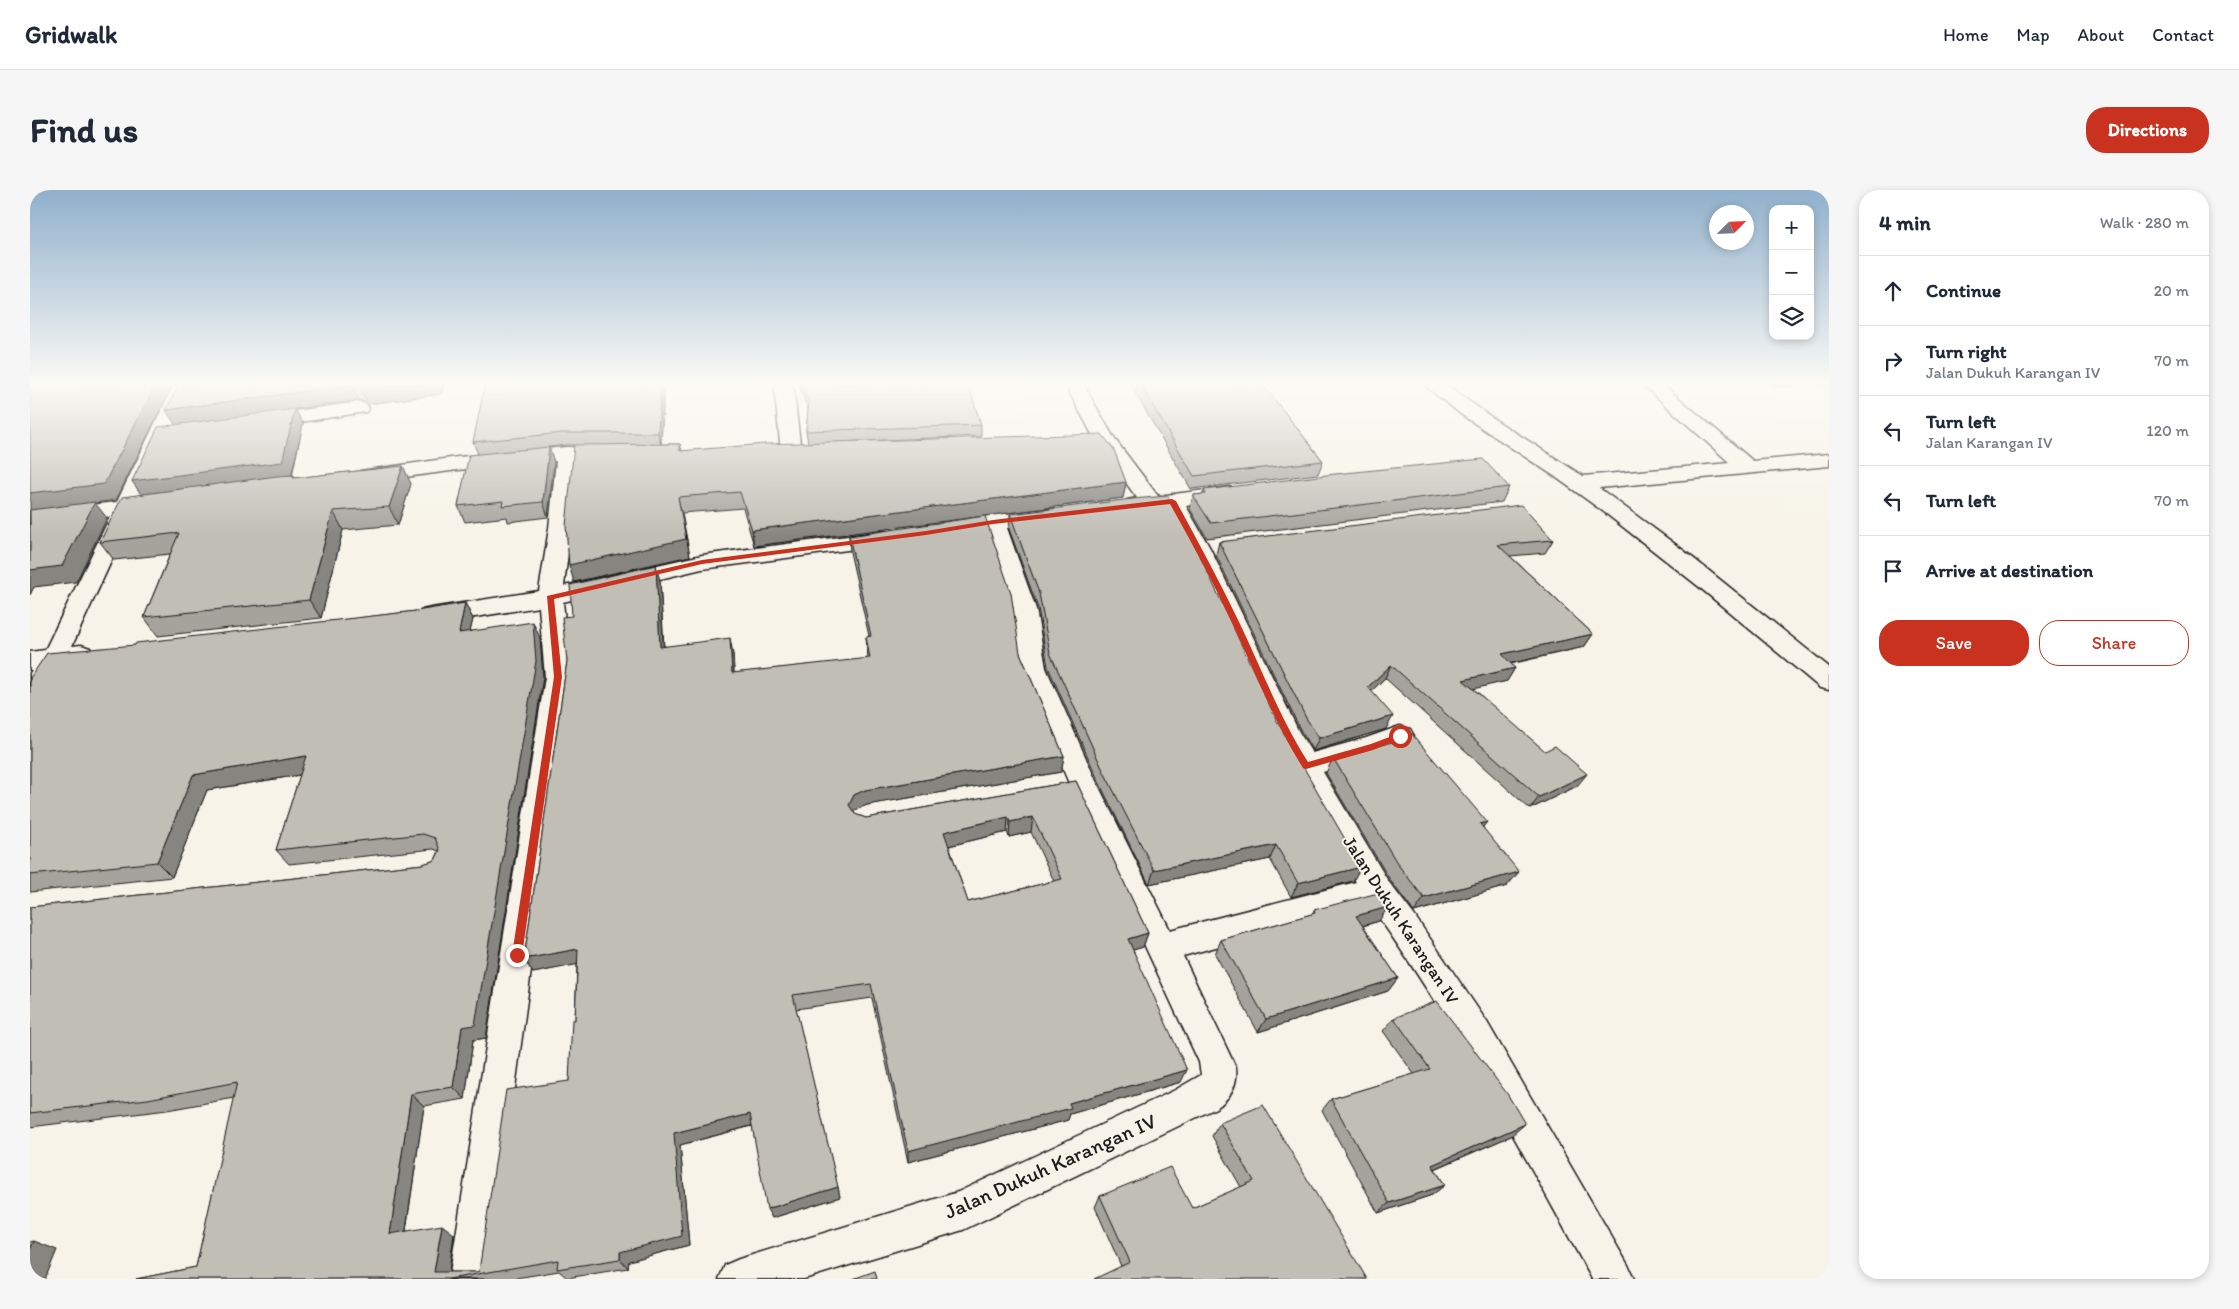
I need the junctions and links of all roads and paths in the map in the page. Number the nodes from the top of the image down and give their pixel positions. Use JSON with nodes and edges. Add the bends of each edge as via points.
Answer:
{"nodes":[{"id":1,"x":169,"y":435,"type":"edge"},
{"id":2,"x":789,"y":435,"type":"edge"},
{"id":3,"x":1093,"y":435,"type":"edge"},
{"id":4,"x":1505,"y":435,"type":"edge"},
{"id":5,"x":1711,"y":435,"type":"edge"},
{"id":6,"x":633,"y":452,"type":"edge"},
{"id":7,"x":791,"y":452,"type":"edge"},
{"id":8,"x":567,"y":453,"type":"junction"},
{"id":9,"x":1829,"y":460,"type":"edge"},
{"id":10,"x":1748,"y":467,"type":"junction"},
{"id":11,"x":344,"y":479,"type":"edge"},
{"id":12,"x":1579,"y":483,"type":"junction"},
{"id":13,"x":1248,"y":491,"type":"edge"},
{"id":14,"x":173,"y":502,"type":"edge"},
{"id":15,"x":1162,"y":502,"type":"junction"},
{"id":16,"x":125,"y":508,"type":"junction"},
{"id":17,"x":1115,"y":508,"type":"edge"},
{"id":18,"x":1068,"y":513,"type":"edge"},
{"id":19,"x":30,"y":519,"type":"edge"},
{"id":20,"x":993,"y":522,"type":"junction"},
{"id":21,"x":550,"y":597,"type":"junction"},
{"id":22,"x":405,"y":620,"type":"edge"},
{"id":23,"x":102,"y":652,"type":"edge"},
{"id":24,"x":42,"y":659,"type":"edge"},
{"id":25,"x":1829,"y":680,"type":"edge"},
{"id":26,"x":30,"y":694,"type":"edge"},
{"id":27,"x":1400,"y":736,"type":"edge"},
{"id":28,"x":1306,"y":766,"type":"junction"},
{"id":29,"x":1082,"y":781,"type":"junction"},
{"id":30,"x":1052,"y":786,"type":"edge"},
{"id":31,"x":1377,"y":890,"type":"junction"},
{"id":32,"x":1162,"y":947,"type":"junction"},
{"id":33,"x":469,"y":1279,"type":"edge"},
{"id":34,"x":739,"y":1279,"type":"edge"},
{"id":35,"x":1614,"y":1279,"type":"edge"}],
"edges":[{"from":1,"to":16,"type":"street"},
{"from":2,"to":7,"type":"street"},
{"from":3,"to":15,"type":"street","name":"Jalan Dukuh Karangan IV","via":[[1095,441]]},
{"from":4,"to":12,"type":"street"},
{"from":5,"to":10,"type":"street"},
{"from":6,"to":8,"type":"street"},
{"from":8,"to":11,"type":"street"},
{"from":8,"to":21,"type":"street"},
{"from":9,"to":10,"type":"street"},
{"from":10,"to":12,"type":"street"},
{"from":12,"to":25,"type":"street","via":[[1661,543]]},
{"from":13,"to":15,"type":"street"},
{"from":14,"to":16,"type":"street"},
{"from":15,"to":17,"type":"street"},
{"from":15,"to":28,"type":"street","name":"Jalan Dukuh Karangan IV","via":[[1208,547],[1287,735]]},
{"from":16,"to":19,"type":"street"},
{"from":16,"to":24,"type":"street"},
{"from":18,"to":20,"type":"street"},
{"from":20,"to":21,"type":"street","via":[[702,562]]},
{"from":20,"to":29,"type":"street","via":[[1024,609],[1034,668]]},
{"from":21,"to":22,"type":"street"},
{"from":21,"to":33,"type":"street","via":[[558,677]]},
{"from":23,"to":24,"type":"street"},
{"from":24,"to":26,"type":"street"},
{"from":27,"to":28,"type":"street"},
{"from":28,"to":31,"type":"street","name":"Jalan Dukuh Karangan IV"},
{"from":29,"to":30,"type":"street"},
{"from":29,"to":32,"type":"street"},
{"from":31,"to":32,"type":"street"},
{"from":31,"to":35,"type":"street","name":"Jalan Dukuh Karangan IV","via":[[1474,1034]]},
{"from":32,"to":34,"type":"street","name":"Jalan Dukuh Karangan IV","via":[[1220,1067],[1216,1088],[963,1210]]}]}
